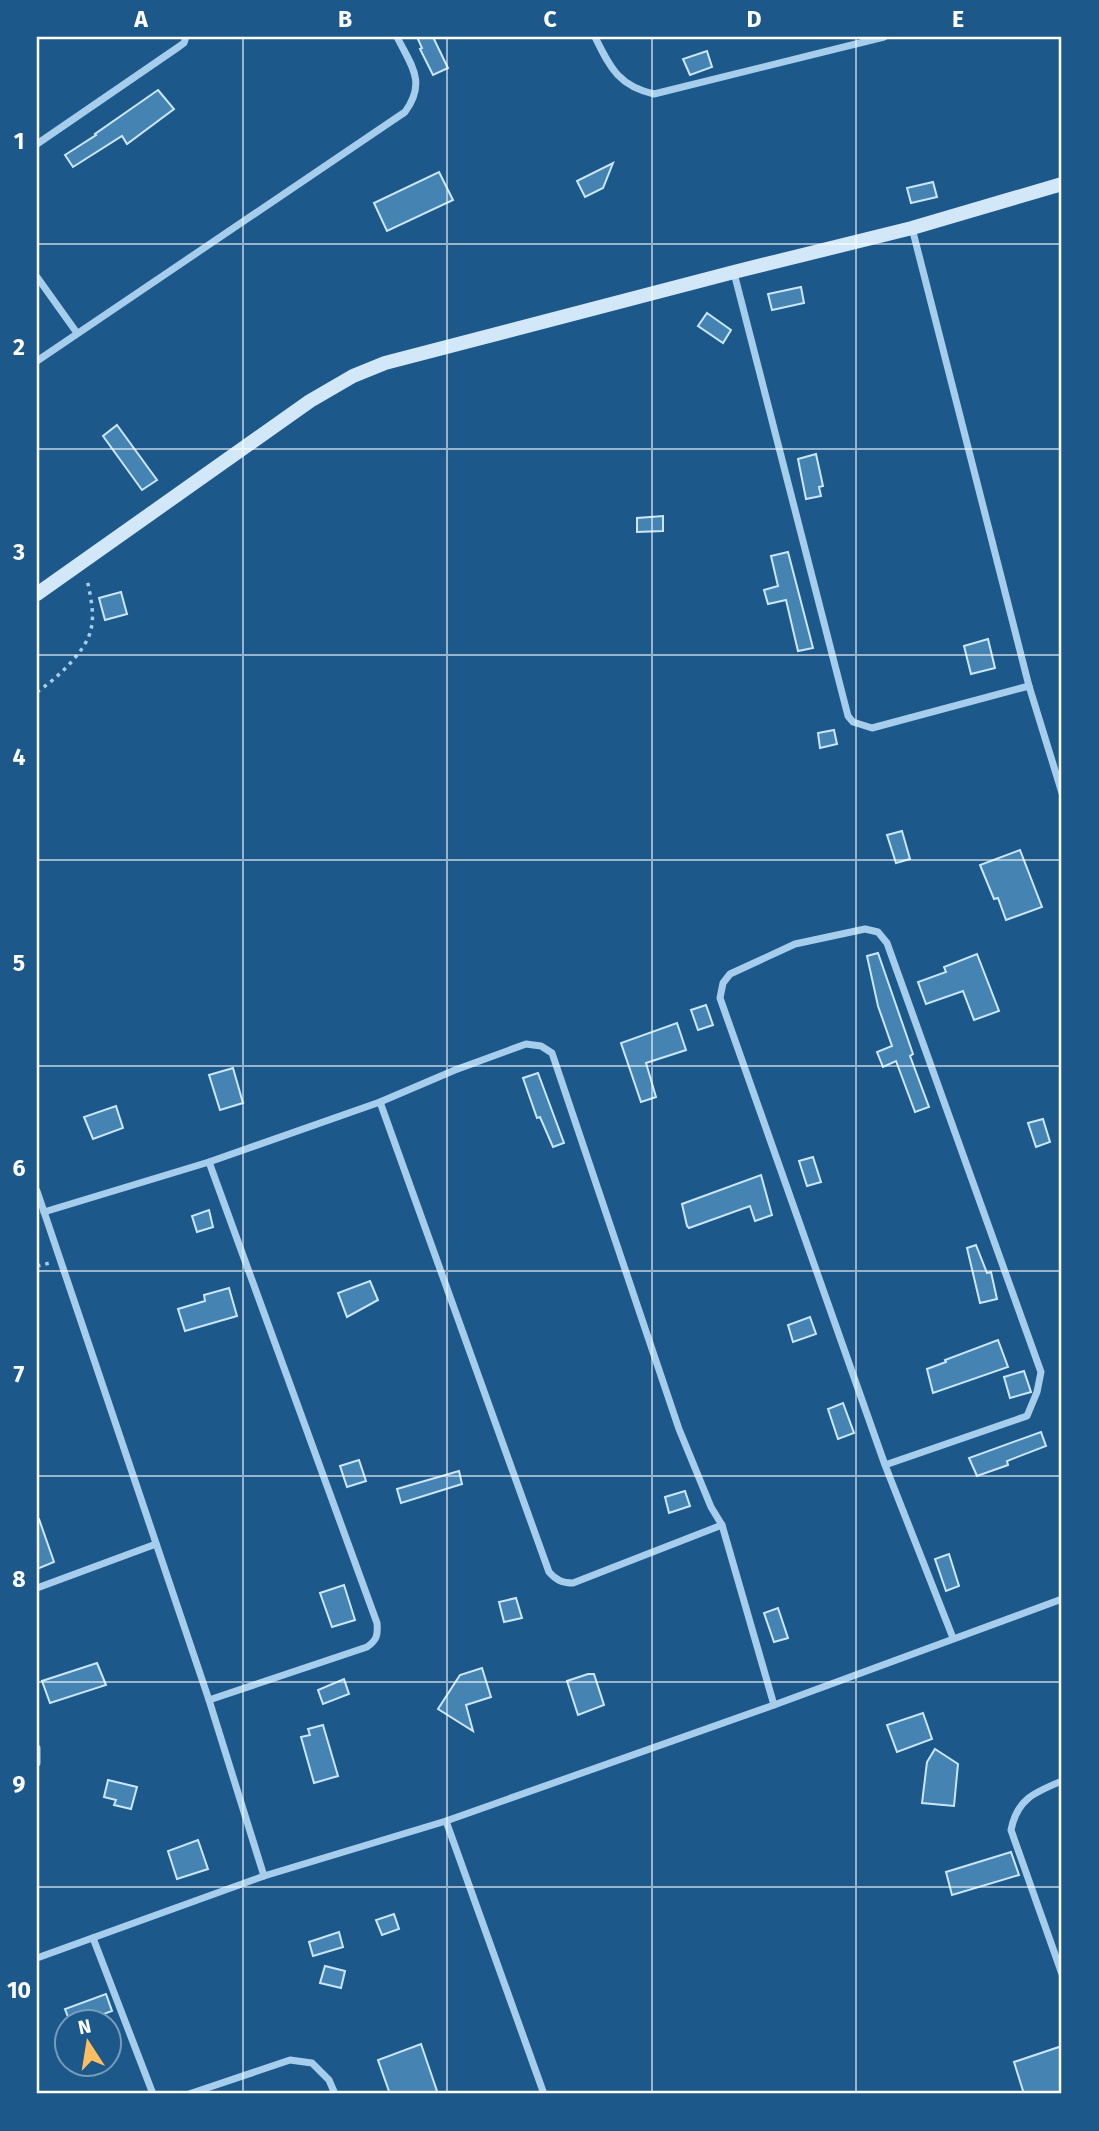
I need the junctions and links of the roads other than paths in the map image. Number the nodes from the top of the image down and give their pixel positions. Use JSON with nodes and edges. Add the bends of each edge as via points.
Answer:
{"nodes":[{"id":1,"x":186,"y":37,"type":"edge"},
{"id":2,"x":397,"y":37,"type":"edge"},
{"id":3,"x":595,"y":37,"type":"edge"},
{"id":4,"x":884,"y":37,"type":"edge"},
{"id":5,"x":37,"y":144,"type":"edge"},
{"id":6,"x":1062,"y":184,"type":"edge"},
{"id":7,"x":912,"y":228,"type":"junction"},
{"id":8,"x":734,"y":272,"type":"junction"},
{"id":9,"x":37,"y":277,"type":"edge"},
{"id":10,"x":77,"y":333,"type":"junction"},
{"id":11,"x":37,"y":361,"type":"edge"},
{"id":12,"x":37,"y":593,"type":"edge"},
{"id":13,"x":1029,"y":686,"type":"junction"},
{"id":14,"x":1062,"y":793,"type":"edge"},
{"id":15,"x":380,"y":1102,"type":"junction"},
{"id":16,"x":209,"y":1162,"type":"junction"},
{"id":17,"x":37,"y":1191,"type":"edge"},
{"id":18,"x":44,"y":1212,"type":"junction"},
{"id":19,"x":885,"y":1465,"type":"junction"},
{"id":20,"x":722,"y":1525,"type":"junction"},
{"id":21,"x":156,"y":1544,"type":"junction"},
{"id":22,"x":37,"y":1588,"type":"edge"},
{"id":23,"x":1062,"y":1599,"type":"edge"},
{"id":24,"x":953,"y":1638,"type":"junction"},
{"id":25,"x":209,"y":1700,"type":"junction"},
{"id":26,"x":774,"y":1705,"type":"junction"},
{"id":27,"x":37,"y":1748,"type":"edge"},
{"id":28,"x":37,"y":1763,"type":"edge"},
{"id":29,"x":1062,"y":1781,"type":"edge"},
{"id":30,"x":446,"y":1821,"type":"junction"},
{"id":31,"x":264,"y":1876,"type":"junction"},
{"id":32,"x":93,"y":1938,"type":"junction"},
{"id":33,"x":37,"y":1958,"type":"edge"},
{"id":34,"x":1062,"y":1974,"type":"edge"},
{"id":35,"x":153,"y":2094,"type":"edge"},
{"id":36,"x":189,"y":2094,"type":"edge"},
{"id":37,"x":335,"y":2094,"type":"edge"},
{"id":38,"x":544,"y":2094,"type":"edge"}],
"edges":[{"from":1,"to":5,"type":"street","via":[[184,43]]},
{"from":2,"to":10,"type":"street","via":[[416,75],[417,89],[405,111]]},
{"from":3,"to":4,"type":"street","via":[[609,65],[628,86],[654,94]]},
{"from":6,"to":7,"type":"street"},
{"from":7,"to":8,"type":"street"},
{"from":7,"to":13,"type":"street"},
{"from":8,"to":12,"type":"street","via":[[385,363],[353,376],[310,401]]},
{"from":8,"to":13,"type":"street","via":[[848,716],[872,728]]},
{"from":9,"to":10,"type":"street"},
{"from":10,"to":11,"type":"street"},
{"from":13,"to":14,"type":"street"},
{"from":15,"to":16,"type":"street"},
{"from":15,"to":20,"type":"street","via":[[554,1578],[573,1583]]},
{"from":15,"to":20,"type":"street","via":[[526,1044],[552,1053],[679,1429]]},
{"from":16,"to":18,"type":"street"},
{"from":16,"to":25,"type":"street","via":[[378,1634],[367,1647]]},
{"from":17,"to":18,"type":"street"},
{"from":18,"to":21,"type":"street"},
{"from":19,"to":19,"type":"street","via":[[720,998],[730,974],[795,944],[865,929],[878,932],[887,943],[1041,1372],[1027,1416]]},
{"from":19,"to":24,"type":"street"},
{"from":20,"to":26,"type":"street"},
{"from":21,"to":22,"type":"street"},
{"from":21,"to":25,"type":"street"},
{"from":23,"to":24,"type":"street"},
{"from":24,"to":26,"type":"street"},
{"from":25,"to":31,"type":"street"},
{"from":26,"to":30,"type":"street"},
{"from":27,"to":28,"type":"street"},
{"from":29,"to":34,"type":"street","via":[[1027,1798],[1011,1830]]},
{"from":30,"to":31,"type":"street"},
{"from":30,"to":38,"type":"street"},
{"from":31,"to":32,"type":"street"},
{"from":32,"to":33,"type":"street"},
{"from":32,"to":35,"type":"street"},
{"from":36,"to":37,"type":"street","via":[[290,2060],[313,2063],[330,2080]]}]}
